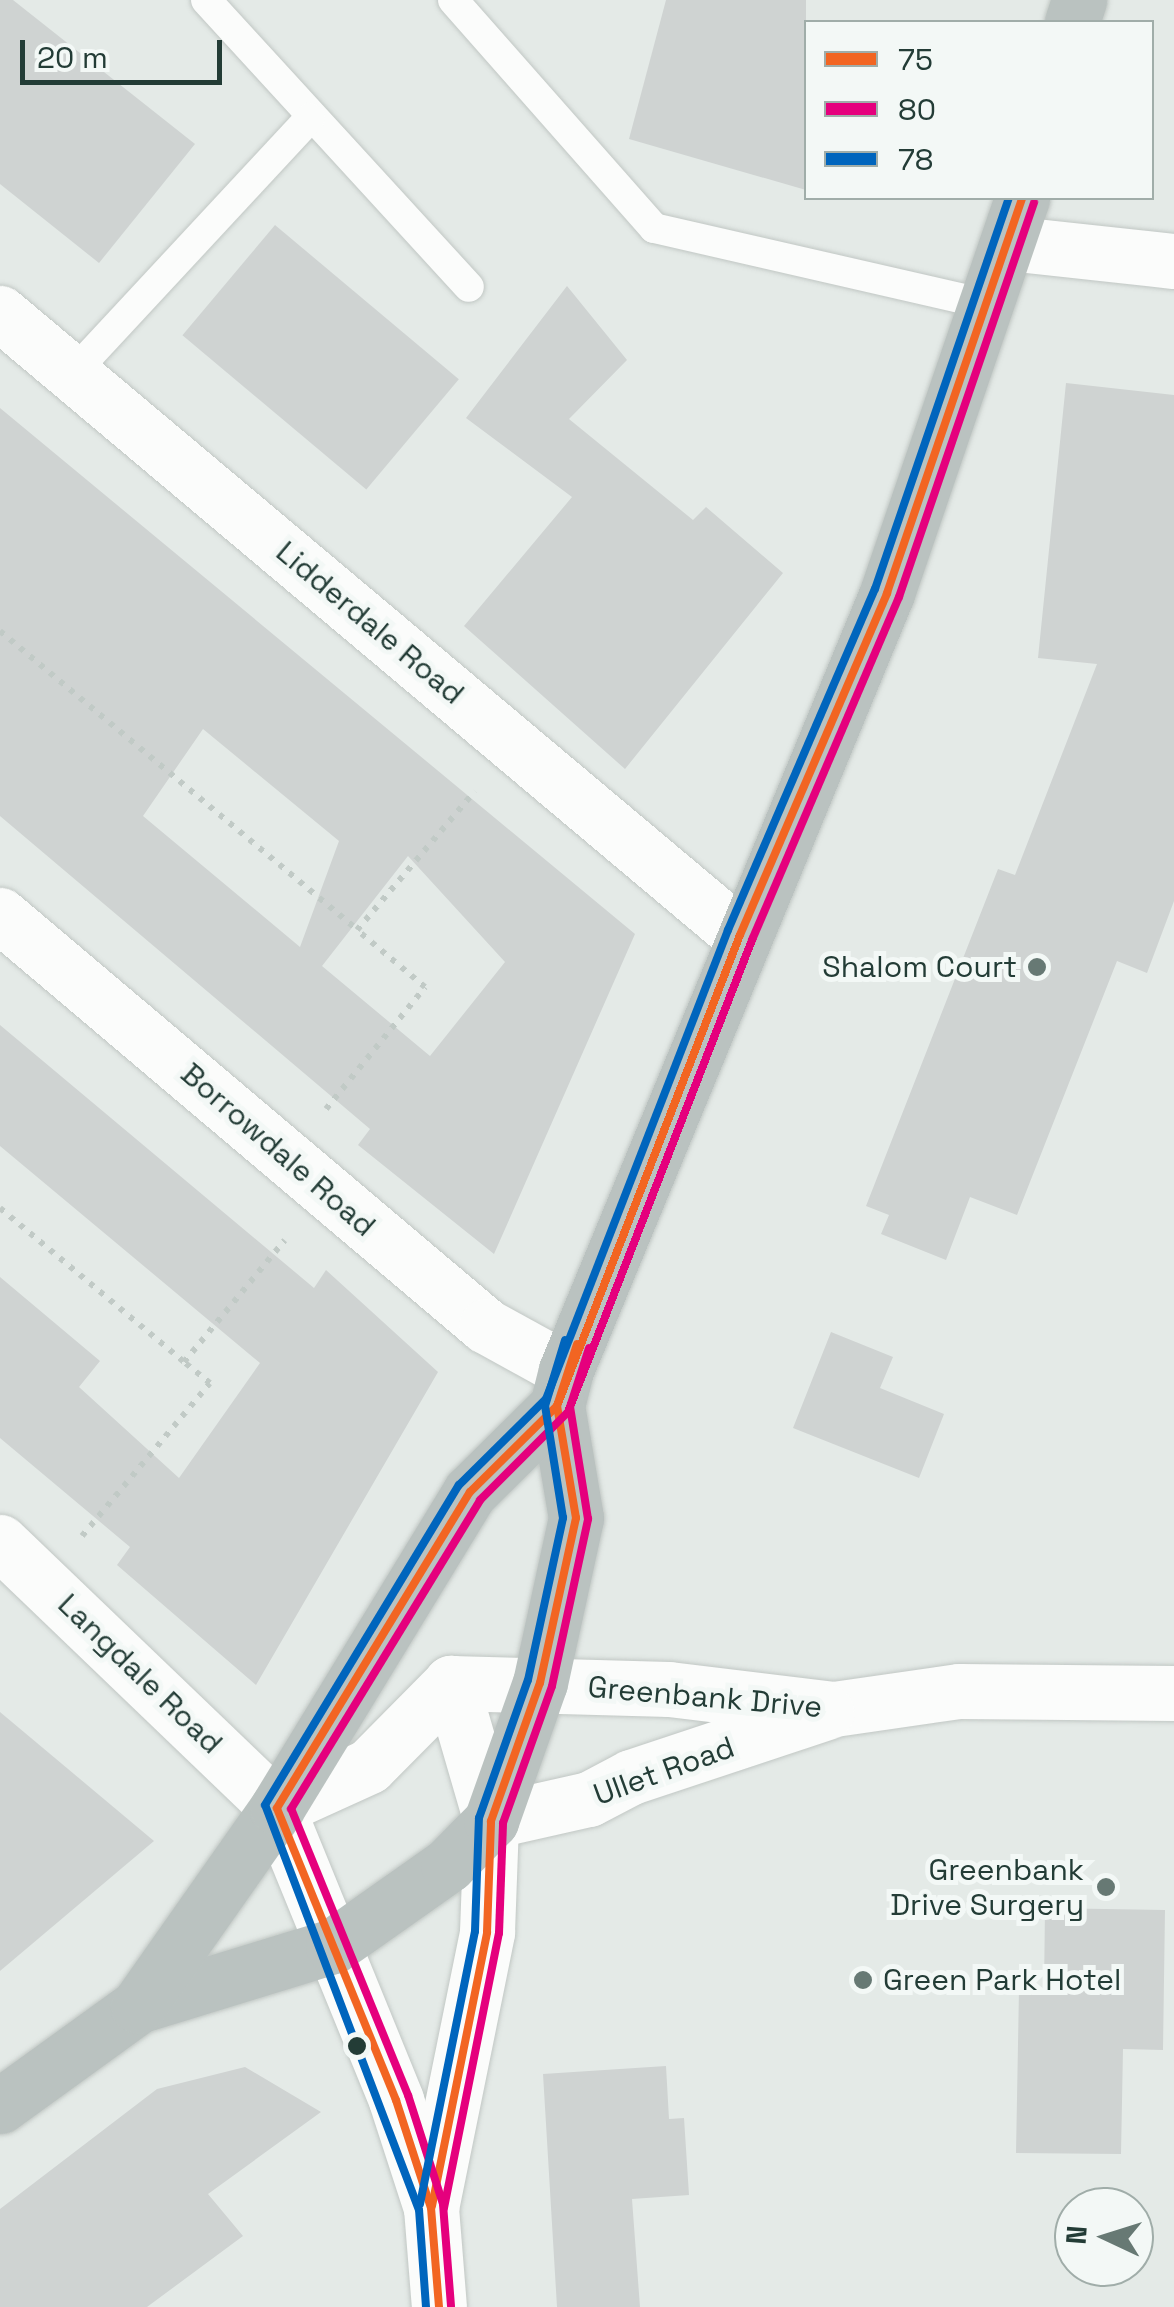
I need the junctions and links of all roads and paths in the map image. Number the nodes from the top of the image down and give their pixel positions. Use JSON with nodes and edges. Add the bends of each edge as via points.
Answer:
{"nodes":[{"id":1,"x":206,"y":0,"type":"edge"},
{"id":2,"x":453,"y":0,"type":"edge"},
{"id":3,"x":310,"y":118,"type":"junction"},
{"id":4,"x":1015,"y":220,"type":"edge"},
{"id":5,"x":1174,"y":261,"type":"edge"},
{"id":6,"x":469,"y":287,"type":"dead end"},
{"id":7,"x":986,"y":304,"type":"junction"},
{"id":8,"x":0,"y":313,"type":"edge"},
{"id":9,"x":73,"y":372,"type":"junction"},
{"id":10,"x":0,"y":631,"type":"edge"},
{"id":11,"x":515,"y":745,"type":"junction"},
{"id":12,"x":0,"y":915,"type":"edge"},
{"id":13,"x":357,"y":930,"type":"junction"},
{"id":14,"x":740,"y":935,"type":"junction"},
{"id":15,"x":305,"y":1174,"type":"junction"},
{"id":16,"x":0,"y":1208,"type":"edge"},
{"id":17,"x":184,"y":1362,"type":"junction"},
{"id":18,"x":562,"y":1388,"type":"junction"},
{"id":19,"x":20,"y":1559,"type":"edge"},
{"id":20,"x":540,"y":1683,"type":"junction"},
{"id":21,"x":451,"y":1684,"type":"junction"},
{"id":22,"x":1174,"y":1692,"type":"edge"},
{"id":23,"x":834,"y":1709,"type":"junction"},
{"id":24,"x":278,"y":1808,"type":"junction"},
{"id":25,"x":491,"y":1821,"type":"junction"},
{"id":26,"x":333,"y":1946,"type":"junction"},
{"id":27,"x":138,"y":2006,"type":"junction"},
{"id":28,"x":0,"y":2106,"type":"edge"},
{"id":29,"x":432,"y":2208,"type":"junction"},
{"id":30,"x":439,"y":2307,"type":"edge"}],
"edges":[{"from":1,"to":3,"type":"lane"},
{"from":2,"to":7,"type":"lane","via":[[654,228]]},
{"from":3,"to":6,"type":"lane"},
{"from":3,"to":9,"type":"lane"},
{"from":4,"to":5,"type":"street"},
{"from":4,"to":7,"type":"highway"},
{"from":7,"to":14,"type":"highway","via":[[887,593]]},
{"from":8,"to":9,"type":"street","name":"Lidderdale Road"},
{"from":9,"to":11,"type":"street","name":"Lidderdale Road"},
{"from":10,"to":13,"type":"path"},
{"from":11,"to":13,"type":"path"},
{"from":11,"to":14,"type":"street","name":"Lidderdale Road"},
{"from":12,"to":15,"type":"street","name":"Borrowdale Road"},
{"from":13,"to":15,"type":"path","via":[[425,987]]},
{"from":14,"to":18,"type":"highway"},
{"from":15,"to":17,"type":"path"},
{"from":15,"to":18,"type":"street","name":"Borrowdale Road"},
{"from":16,"to":17,"type":"path"},
{"from":17,"to":19,"type":"path","via":[[210,1383]]},
{"from":18,"to":20,"type":"highway","via":[[576,1518]]},
{"from":18,"to":24,"type":"highway","via":[[470,1492]]},
{"from":19,"to":24,"type":"street","name":"Langdale Road"},
{"from":20,"to":21,"type":"street","name":"Greenbank Drive"},
{"from":20,"to":23,"type":"street","name":"Greenbank Drive"},
{"from":20,"to":25,"type":"highway"},
{"from":21,"to":24,"type":"street","via":[[369,1766]]},
{"from":21,"to":25,"type":"street"},
{"from":22,"to":23,"type":"street","name":"Greenbank Drive","via":[[959,1691]]},
{"from":23,"to":25,"type":"street","name":"Ullet Road","via":[[631,1777],[589,1799]]},
{"from":24,"to":26,"type":"street"},
{"from":24,"to":27,"type":"highway"},
{"from":25,"to":26,"type":"highway","via":[[448,1865]]},
{"from":25,"to":29,"type":"street","via":[[487,1932]]},
{"from":26,"to":27,"type":"highway"},
{"from":26,"to":29,"type":"street"},
{"from":27,"to":28,"type":"highway"},
{"from":29,"to":30,"type":"street"}]}
